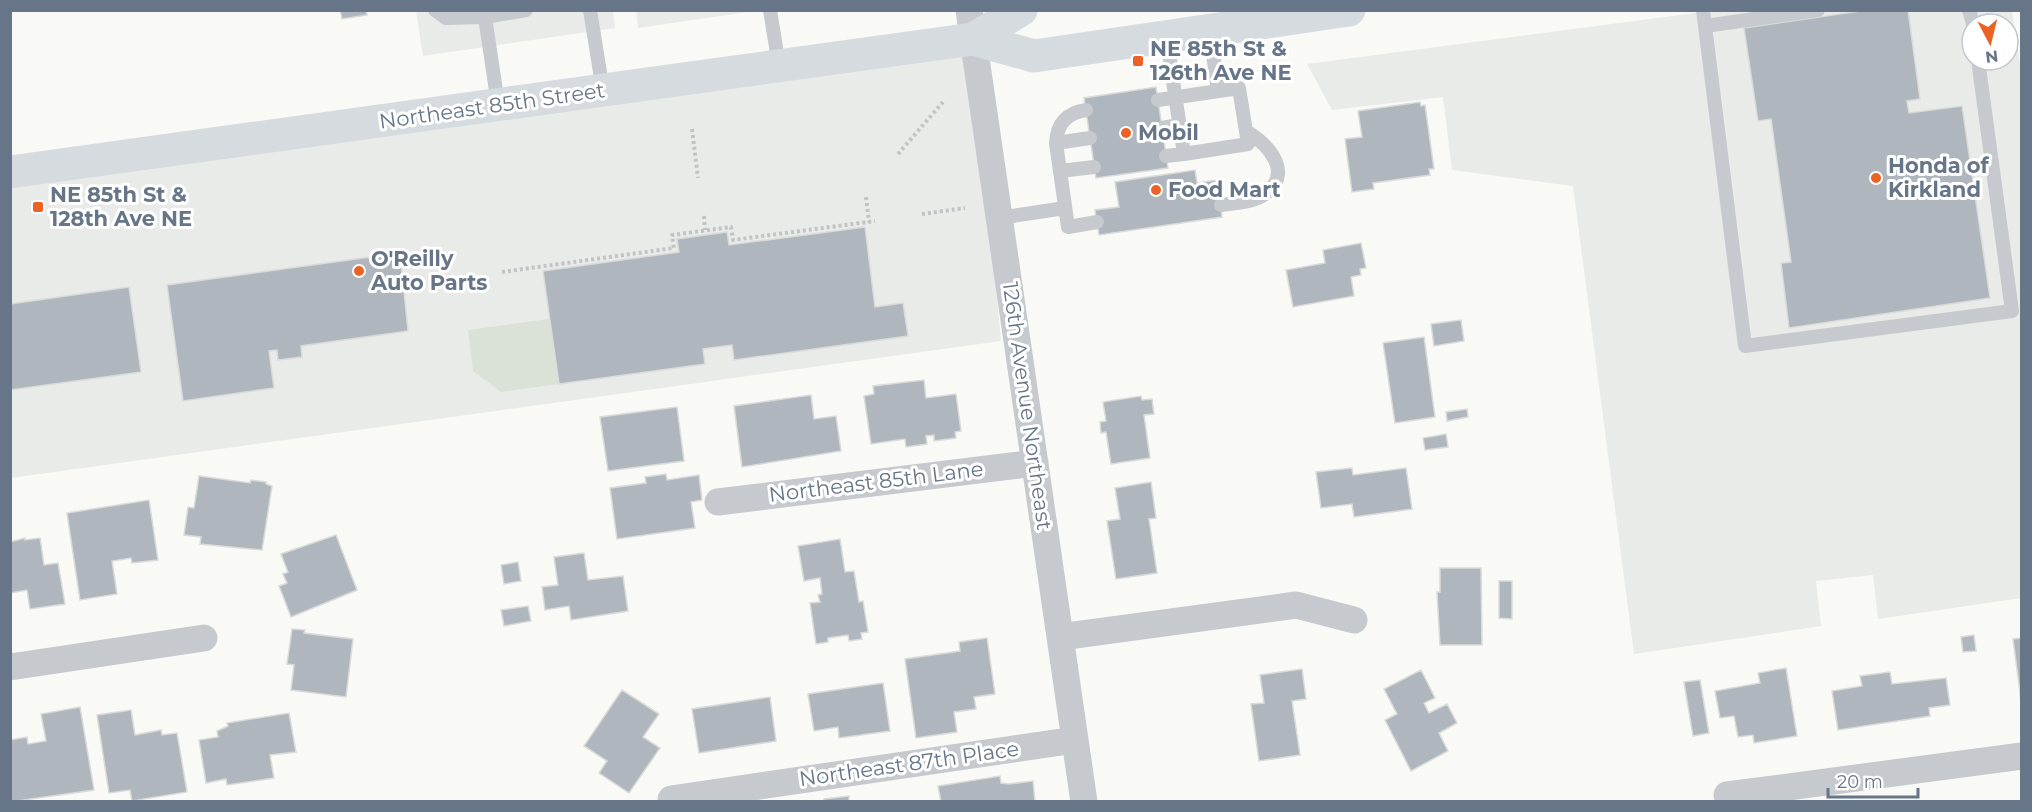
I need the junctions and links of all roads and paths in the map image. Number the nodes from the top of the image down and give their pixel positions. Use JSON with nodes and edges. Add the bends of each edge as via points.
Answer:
{"nodes":[{"id":1,"x":435,"y":10,"type":"edge"},
{"id":2,"x":526,"y":10,"type":"edge"},
{"id":3,"x":590,"y":10,"type":"edge"},
{"id":4,"x":770,"y":10,"type":"edge"},
{"id":5,"x":1021,"y":10,"type":"edge"},
{"id":6,"x":1349,"y":10,"type":"edge"},
{"id":7,"x":1703,"y":10,"type":"edge"},
{"id":8,"x":1818,"y":10,"type":"edge"},
{"id":9,"x":485,"y":17,"type":"junction"},
{"id":10,"x":1214,"y":21,"type":"edge"},
{"id":11,"x":971,"y":25,"type":"edge"},
{"id":12,"x":1705,"y":26,"type":"junction"},
{"id":13,"x":1167,"y":37,"type":"junction"},
{"id":14,"x":778,"y":66,"type":"junction"},
{"id":15,"x":1980,"y":72,"type":"edge"},
{"id":16,"x":603,"y":91,"type":"junction"},
{"id":17,"x":1218,"y":91,"type":"junction"},
{"id":18,"x":1175,"y":97,"type":"junction"},
{"id":19,"x":1158,"y":100,"type":"dead end"},
{"id":20,"x":943,"y":102,"type":"dead end"},
{"id":21,"x":499,"y":105,"type":"junction"},
{"id":22,"x":1086,"y":110,"type":"dead end"},
{"id":23,"x":1179,"y":125,"type":"junction"},
{"id":24,"x":1162,"y":128,"type":"dead end"},
{"id":25,"x":692,"y":129,"type":"dead end"},
{"id":26,"x":1246,"y":131,"type":"junction"},
{"id":27,"x":1090,"y":138,"type":"dead end"},
{"id":28,"x":1056,"y":143,"type":"junction"},
{"id":29,"x":898,"y":154,"type":"dead end"},
{"id":30,"x":1184,"y":154,"type":"junction"},
{"id":31,"x":1166,"y":156,"type":"dead end"},
{"id":32,"x":1094,"y":167,"type":"dead end"},
{"id":33,"x":1060,"y":171,"type":"junction"},
{"id":34,"x":10,"y":172,"type":"edge"},
{"id":35,"x":698,"y":178,"type":"dead end"},
{"id":36,"x":866,"y":197,"type":"dead end"},
{"id":37,"x":1221,"y":205,"type":"dead end"},
{"id":38,"x":965,"y":208,"type":"dead end"},
{"id":39,"x":1065,"y":208,"type":"junction"},
{"id":40,"x":922,"y":214,"type":"dead end"},
{"id":41,"x":704,"y":216,"type":"dead end"},
{"id":42,"x":999,"y":218,"type":"junction"},
{"id":43,"x":875,"y":221,"type":"dead end"},
{"id":44,"x":869,"y":222,"type":"junction"},
{"id":45,"x":1097,"y":222,"type":"dead end"},
{"id":46,"x":705,"y":230,"type":"junction"},
{"id":47,"x":502,"y":272,"type":"dead end"},
{"id":48,"x":2017,"y":310,"type":"edge"},
{"id":49,"x":1035,"y":463,"type":"junction"},
{"id":50,"x":718,"y":502,"type":"dead end"},
{"id":51,"x":1354,"y":620,"type":"dead end"},
{"id":52,"x":1060,"y":636,"type":"junction"},
{"id":53,"x":204,"y":638,"type":"dead end"},
{"id":54,"x":10,"y":667,"type":"edge"},
{"id":55,"x":1075,"y":740,"type":"junction"},
{"id":56,"x":2022,"y":756,"type":"edge"},
{"id":57,"x":1727,"y":795,"type":"dead end"},
{"id":58,"x":671,"y":799,"type":"dead end"},
{"id":59,"x":1084,"y":801,"type":"edge"}],
"edges":[{"from":1,"to":9,"type":"lane","via":[[446,18]]},
{"from":2,"to":9,"type":"lane"},
{"from":3,"to":16,"type":"lane"},
{"from":4,"to":14,"type":"lane"},
{"from":5,"to":11,"type":"main road","name":"Northeast 85th Street"},
{"from":6,"to":10,"type":"main road","name":"Northeast 85th Street"},
{"from":7,"to":12,"type":"lane"},
{"from":8,"to":12,"type":"lane"},
{"from":9,"to":21,"type":"lane"},
{"from":10,"to":13,"type":"main road","name":"Northeast 85th Street"},
{"from":10,"to":17,"type":"lane"},
{"from":11,"to":13,"type":"main road","name":"Northeast 85th Street","via":[[1034,56]]},
{"from":11,"to":14,"type":"main road","name":"Northeast 85th Street"},
{"from":11,"to":42,"type":"street","name":"126th Avenue Northeast"},
{"from":12,"to":48,"type":"lane","via":[[1745,346]]},
{"from":13,"to":18,"type":"lane"},
{"from":14,"to":16,"type":"main road","name":"Northeast 85th Street"},
{"from":15,"to":48,"type":"lane"},
{"from":16,"to":21,"type":"main road","name":"Northeast 85th Street"},
{"from":17,"to":18,"type":"lane"},
{"from":17,"to":26,"type":"lane","via":[[1239,88]]},
{"from":18,"to":19,"type":"lane"},
{"from":18,"to":23,"type":"lane"},
{"from":20,"to":29,"type":"path"},
{"from":21,"to":34,"type":"main road","name":"Northeast 85th Street"},
{"from":22,"to":28,"type":"lane","via":[[1061,122]]},
{"from":23,"to":24,"type":"lane"},
{"from":23,"to":30,"type":"lane"},
{"from":25,"to":35,"type":"path"},
{"from":26,"to":30,"type":"lane","via":[[1248,144]]},
{"from":26,"to":37,"type":"lane","via":[[1272,152],[1276,176],[1261,196]]},
{"from":27,"to":28,"type":"lane"},
{"from":28,"to":33,"type":"lane"},
{"from":30,"to":31,"type":"lane"},
{"from":32,"to":33,"type":"lane"},
{"from":33,"to":39,"type":"lane"},
{"from":36,"to":44,"type":"path"},
{"from":38,"to":40,"type":"path"},
{"from":39,"to":42,"type":"lane"},
{"from":39,"to":45,"type":"lane","via":[[1068,227]]},
{"from":41,"to":46,"type":"path"},
{"from":42,"to":49,"type":"street","name":"126th Avenue Northeast"},
{"from":43,"to":44,"type":"path"},
{"from":44,"to":46,"type":"path","via":[[733,240],[731,227]]},
{"from":46,"to":47,"type":"path","via":[[672,235],[674,248]]},
{"from":49,"to":50,"type":"street","name":"Northeast 85th Lane"},
{"from":49,"to":52,"type":"street","name":"126th Avenue Northeast"},
{"from":51,"to":52,"type":"street","via":[[1296,604]]},
{"from":52,"to":55,"type":"street","name":"126th Avenue Northeast"},
{"from":53,"to":54,"type":"street"},
{"from":55,"to":58,"type":"street","name":"Northeast 87th Place"},
{"from":55,"to":59,"type":"street","name":"126th Avenue Northeast"},
{"from":56,"to":57,"type":"street"}]}
